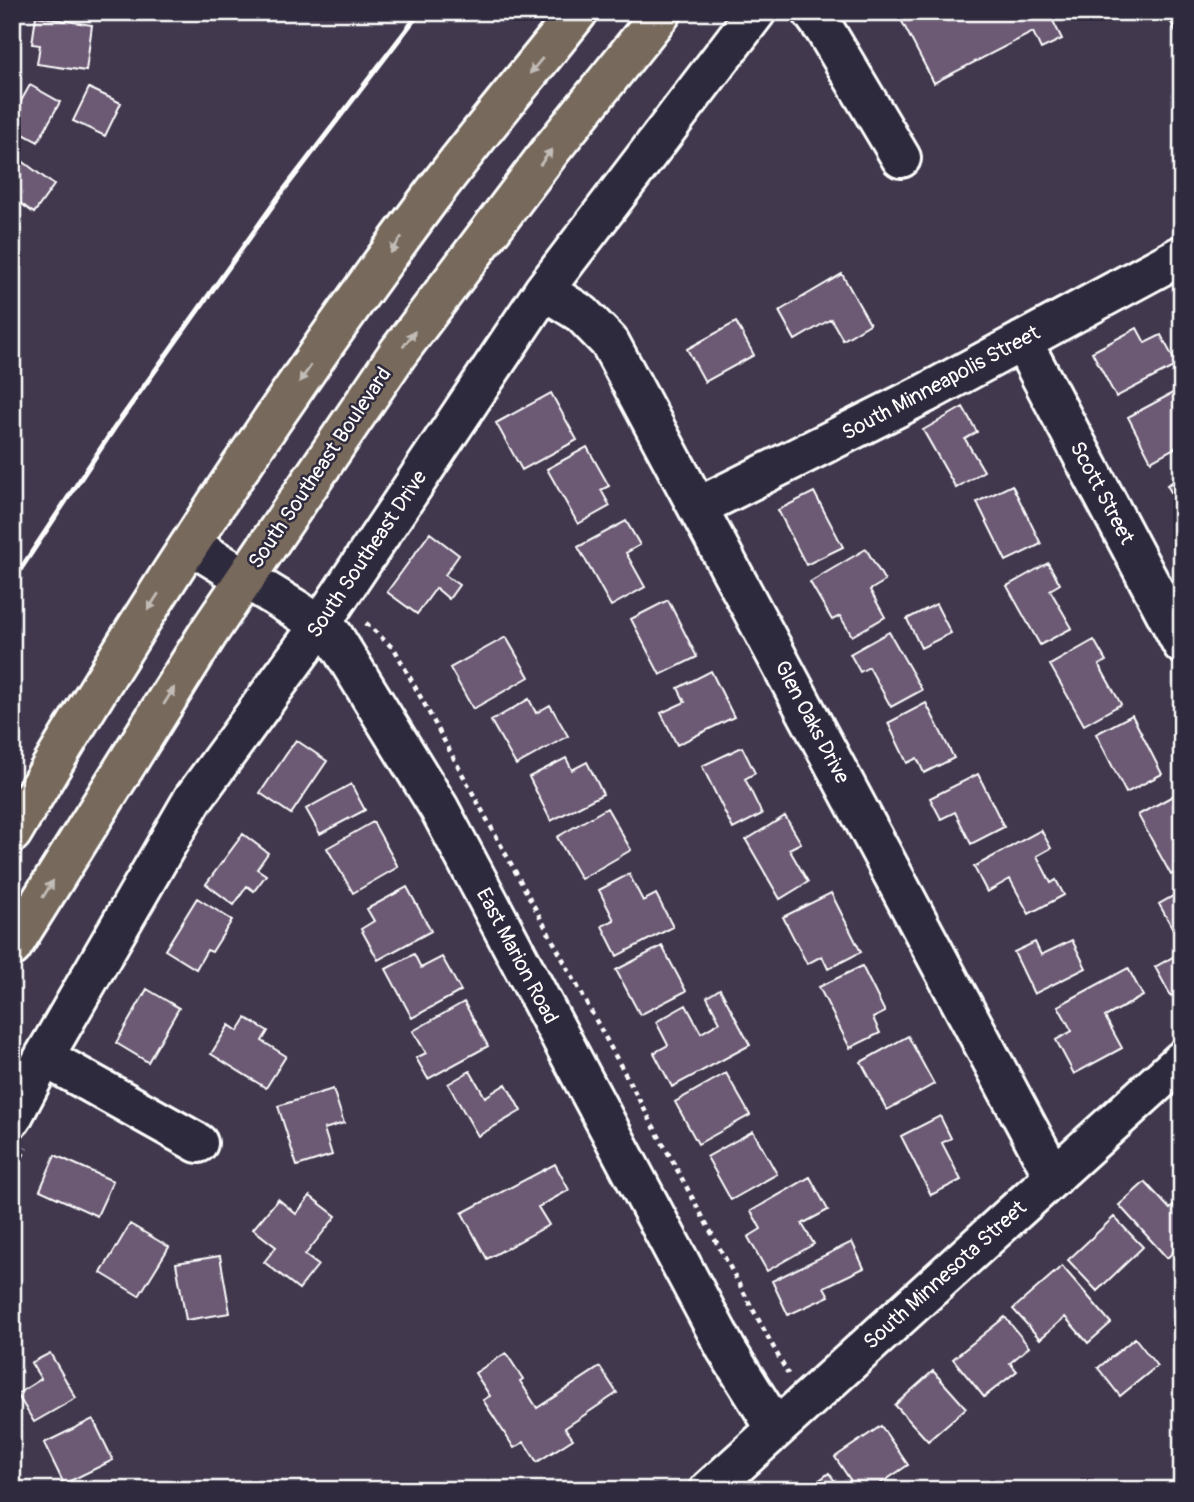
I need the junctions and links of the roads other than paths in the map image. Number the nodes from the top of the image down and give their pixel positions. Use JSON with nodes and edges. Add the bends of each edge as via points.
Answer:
{"nodes":[{"id":1,"x":578,"y":12,"type":"edge"},
{"id":2,"x":662,"y":12,"type":"edge"},
{"id":3,"x":757,"y":12,"type":"edge"},
{"id":4,"x":812,"y":12,"type":"edge"},
{"id":5,"x":901,"y":158,"type":"dead end"},
{"id":6,"x":1182,"y":256,"type":"edge"},
{"id":7,"x":544,"y":290,"type":"junction"},
{"id":8,"x":1022,"y":341,"type":"junction"},
{"id":9,"x":698,"y":507,"type":"junction"},
{"id":10,"x":191,"y":545,"type":"junction"},
{"id":11,"x":245,"y":577,"type":"junction"},
{"id":12,"x":327,"y":630,"type":"junction"},
{"id":13,"x":1182,"y":645,"type":"edge"},
{"id":14,"x":12,"y":833,"type":"edge"},
{"id":15,"x":12,"y":947,"type":"edge"},
{"id":16,"x":44,"y":1058,"type":"junction"},
{"id":17,"x":1182,"y":1060,"type":"edge"},
{"id":18,"x":22,"y":1128,"type":"edge"},
{"id":19,"x":198,"y":1143,"type":"dead end"},
{"id":20,"x":1054,"y":1177,"type":"junction"},
{"id":21,"x":776,"y":1429,"type":"junction"},
{"id":22,"x":709,"y":1490,"type":"edge"}],
"edges":[{"from":1,"to":10,"type":"main road","one_way":true,"via":[[431,197],[262,434]]},
{"from":11,"to":2,"type":"main road","name":"South Southeast Boulevard","one_way":true,"via":[[398,353]]},
{"from":3,"to":7,"type":"street","name":"South Southeast Drive"},
{"from":4,"to":5,"type":"street"},
{"from":6,"to":8,"type":"street","name":"South Minneapolis Street"},
{"from":7,"to":9,"type":"street","name":"Glen Oaks Drive","via":[[582,314],[611,342]]},
{"from":7,"to":12,"type":"street","name":"South Southeast Drive"},
{"from":8,"to":9,"type":"street","name":"South Minneapolis Street"},
{"from":8,"to":13,"type":"street","name":"Scott Street"},
{"from":9,"to":20,"type":"street","name":"Glen Oaks Drive"},
{"from":10,"to":11,"type":"street","name":"East Marion Road"},
{"from":10,"to":14,"type":"main road","one_way":true,"via":[[89,702]]},
{"from":11,"to":12,"type":"street","name":"East Marion Road"},
{"from":15,"to":11,"type":"main road","name":"South Southeast Boulevard","one_way":true},
{"from":12,"to":16,"type":"street","name":"South Southeast Drive","via":[[193,799]]},
{"from":12,"to":21,"type":"street","name":"East Marion Road","via":[[439,808],[726,1349]]},
{"from":16,"to":18,"type":"street","name":"South Southeast Drive"},
{"from":16,"to":19,"type":"street"},
{"from":17,"to":20,"type":"street","name":"South Minnesota Street"},
{"from":20,"to":21,"type":"street","name":"South Minnesota Street"},
{"from":21,"to":22,"type":"street","name":"South Minnesota Street"}]}
